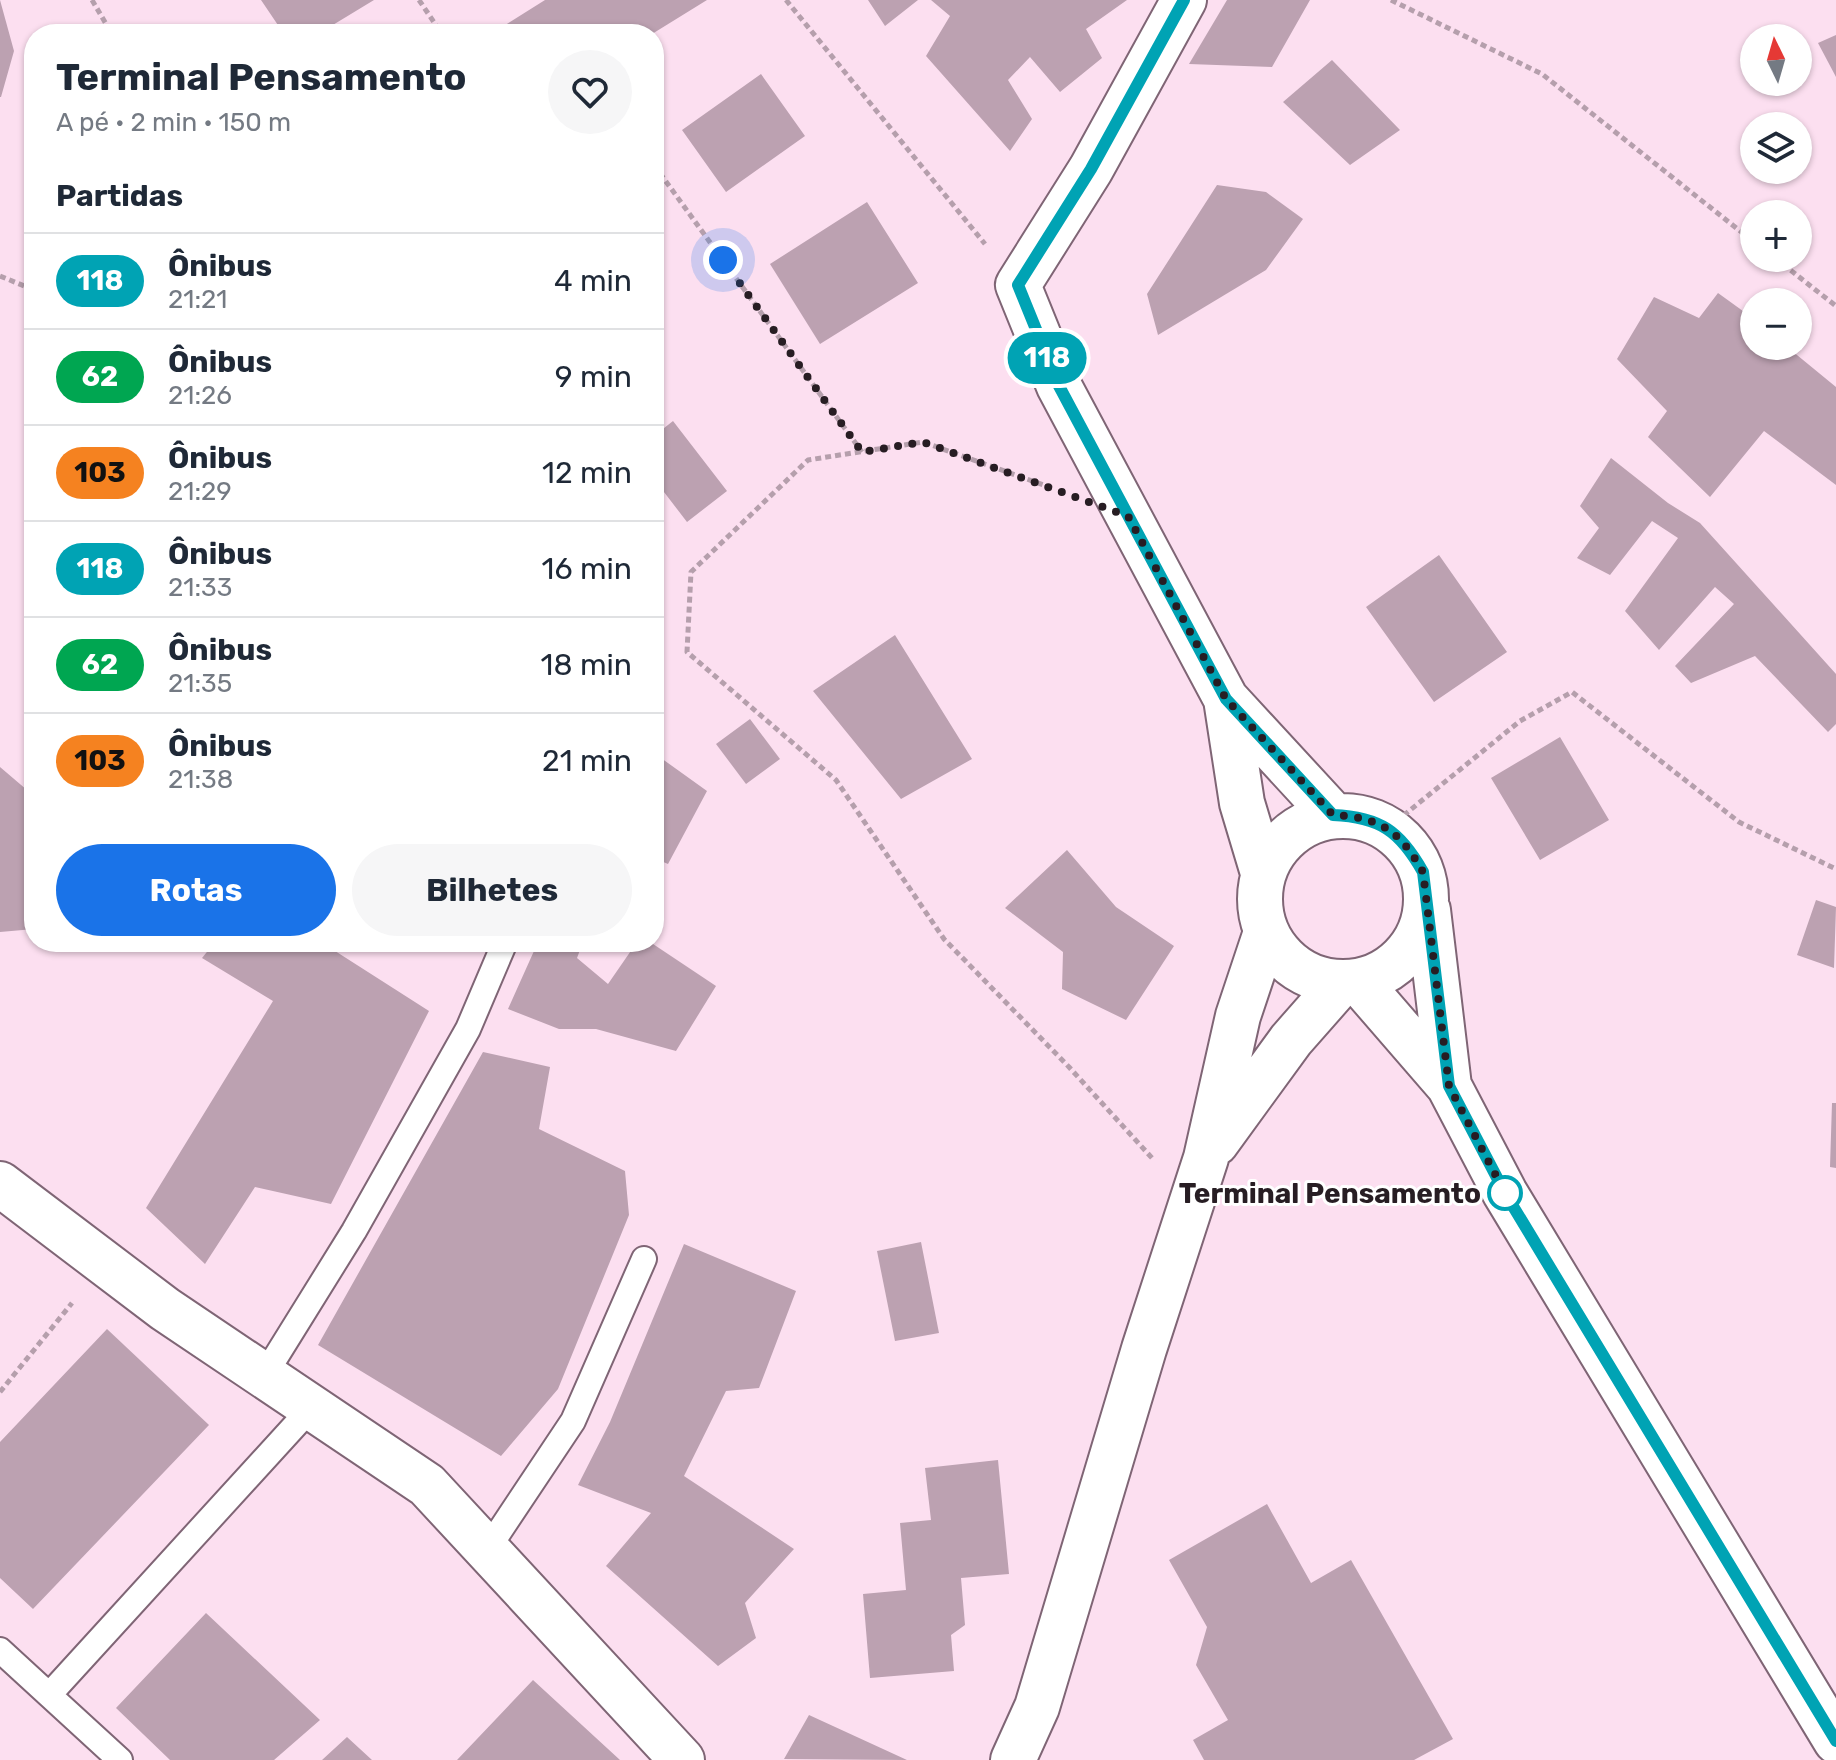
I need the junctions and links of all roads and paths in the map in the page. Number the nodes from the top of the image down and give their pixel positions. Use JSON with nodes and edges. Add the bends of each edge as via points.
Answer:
{"nodes":[{"id":1,"x":92,"y":0,"type":"edge"},
{"id":2,"x":419,"y":0,"type":"edge"},
{"id":3,"x":786,"y":0,"type":"edge"},
{"id":4,"x":1184,"y":0,"type":"edge"},
{"id":5,"x":1391,"y":0,"type":"edge"},
{"id":6,"x":106,"y":24,"type":"edge"},
{"id":7,"x":435,"y":24,"type":"edge"},
{"id":8,"x":664,"y":179,"type":"edge"},
{"id":9,"x":1740,"y":231,"type":"edge"},
{"id":10,"x":1793,"y":272,"type":"edge"},
{"id":11,"x":0,"y":276,"type":"edge"},
{"id":12,"x":1018,"y":285,"type":"junction"},
{"id":13,"x":24,"y":286,"type":"edge"},
{"id":14,"x":1836,"y":306,"type":"edge"},
{"id":15,"x":862,"y":452,"type":"junction"},
{"id":16,"x":1128,"y":516,"type":"junction"},
{"id":17,"x":1226,"y":699,"type":"junction"},
{"id":18,"x":1333,"y":815,"type":"junction"},
{"id":19,"x":1388,"y":828,"type":"junction"},
{"id":20,"x":1836,"y":869,"type":"edge"},
{"id":21,"x":1263,"y":873,"type":"junction"},
{"id":22,"x":1427,"y":901,"type":"junction"},
{"id":23,"x":1266,"y":932,"type":"junction"},
{"id":24,"x":501,"y":952,"type":"edge"},
{"id":25,"x":1350,"y":982,"type":"junction"},
{"id":26,"x":1449,"y":1086,"type":"junction"},
{"id":27,"x":1206,"y":1158,"type":"junction"},
{"id":28,"x":0,"y":1184,"type":"edge"},
{"id":29,"x":1192,"y":1202,"type":"junction"},
{"id":30,"x":644,"y":1259,"type":"dead end"},
{"id":31,"x":104,"y":1263,"type":"junction"},
{"id":32,"x":264,"y":1376,"type":"junction"},
{"id":33,"x":0,"y":1392,"type":"edge"},
{"id":34,"x":311,"y":1408,"type":"junction"},
{"id":35,"x":487,"y":1550,"type":"junction"},
{"id":36,"x":0,"y":1650,"type":"edge"},
{"id":37,"x":49,"y":1695,"type":"junction"},
{"id":38,"x":1836,"y":1741,"type":"edge"},
{"id":39,"x":120,"y":1760,"type":"edge"},
{"id":40,"x":682,"y":1760,"type":"edge"},
{"id":41,"x":1013,"y":1760,"type":"edge"}],
"edges":[{"from":1,"to":6,"type":"path"},
{"from":2,"to":7,"type":"path"},
{"from":3,"to":12,"type":"path"},
{"from":4,"to":12,"type":"street","via":[[1091,169]]},
{"from":5,"to":9,"type":"path","via":[[1542,74]]},
{"from":8,"to":15,"type":"path"},
{"from":10,"to":14,"type":"path"},
{"from":11,"to":13,"type":"path"},
{"from":12,"to":16,"type":"street","via":[[1059,386]]},
{"from":15,"to":16,"type":"path","via":[[923,442]]},
{"from":15,"to":29,"type":"path","via":[[808,460],[691,572],[687,652],[836,780],[944,939]]},
{"from":16,"to":17,"type":"street"},
{"from":17,"to":18,"type":"street"},
{"from":17,"to":21,"type":"street","via":[[1242,803]]},
{"from":18,"to":19,"type":"street","via":[[1362,816]]},
{"from":18,"to":21,"type":"street","via":[[1303,825],[1278,846]]},
{"from":19,"to":20,"type":"path","via":[[1520,721],[1572,692],[1739,822]]},
{"from":19,"to":22,"type":"street","via":[[1409,847],[1423,872]]},
{"from":21,"to":23,"type":"street","via":[[1260,913]]},
{"from":22,"to":25,"type":"street","via":[[1414,944],[1399,961]]},
{"from":22,"to":26,"type":"street"},
{"from":23,"to":25,"type":"street","via":[[1297,968],[1319,979]]},
{"from":23,"to":27,"type":"street","via":[[1238,1016]]},
{"from":24,"to":32,"type":"lane","via":[[468,1029],[354,1231]]},
{"from":25,"to":26,"type":"street"},
{"from":25,"to":27,"type":"street","via":[[1291,1040]]},
{"from":26,"to":38,"type":"street","via":[[1505,1193]]},
{"from":27,"to":29,"type":"street"},
{"from":28,"to":31,"type":"street"},
{"from":29,"to":41,"type":"street","via":[[1037,1707]]},
{"from":30,"to":35,"type":"lane","via":[[573,1421]]},
{"from":31,"to":32,"type":"street"},
{"from":31,"to":33,"type":"path"},
{"from":32,"to":34,"type":"street"},
{"from":34,"to":35,"type":"street","via":[[427,1485]]},
{"from":34,"to":37,"type":"lane"},
{"from":35,"to":40,"type":"street"},
{"from":36,"to":37,"type":"lane"},
{"from":37,"to":39,"type":"lane"}]}
